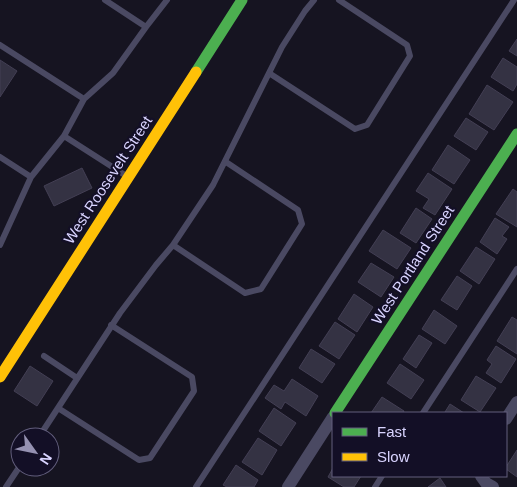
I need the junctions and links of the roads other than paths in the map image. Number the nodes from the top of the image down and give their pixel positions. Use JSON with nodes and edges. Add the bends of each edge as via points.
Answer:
{"nodes":[{"id":1,"x":105,"y":0,"type":"edge"},
{"id":2,"x":167,"y":0,"type":"edge"},
{"id":3,"x":242,"y":0,"type":"edge"},
{"id":4,"x":314,"y":0,"type":"edge"},
{"id":5,"x":339,"y":0,"type":"edge"},
{"id":6,"x":514,"y":0,"type":"edge"},
{"id":7,"x":146,"y":27,"type":"junction"},
{"id":8,"x":0,"y":45,"type":"edge"},
{"id":9,"x":269,"y":73,"type":"junction"},
{"id":10,"x":84,"y":99,"type":"junction"},
{"id":11,"x":517,"y":134,"type":"edge"},
{"id":12,"x":64,"y":136,"type":"junction"},
{"id":13,"x":0,"y":157,"type":"edge"},
{"id":14,"x":226,"y":162,"type":"junction"},
{"id":15,"x":32,"y":177,"type":"junction"},
{"id":16,"x":128,"y":178,"type":"junction"},
{"id":17,"x":0,"y":245,"type":"edge"},
{"id":18,"x":173,"y":245,"type":"junction"},
{"id":19,"x":517,"y":269,"type":"edge"},
{"id":20,"x":111,"y":325,"type":"junction"},
{"id":21,"x":44,"y":356,"type":"dead end"},
{"id":22,"x":0,"y":377,"type":"edge"},
{"id":23,"x":77,"y":378,"type":"junction"},
{"id":24,"x":517,"y":402,"type":"edge"},
{"id":25,"x":58,"y":408,"type":"junction"},
{"id":26,"x":337,"y":412,"type":"edge"},
{"id":27,"x":424,"y":412,"type":"edge"},
{"id":28,"x":507,"y":417,"type":"edge"},
{"id":29,"x":332,"y":419,"type":"edge"},
{"id":30,"x":46,"y":427,"type":"edge"},
{"id":31,"x":482,"y":477,"type":"edge"},
{"id":32,"x":196,"y":487,"type":"edge"},
{"id":33,"x":288,"y":487,"type":"edge"},
{"id":34,"x":494,"y":487,"type":"edge"}],
"edges":[{"from":1,"to":7,"type":"lane"},
{"from":2,"to":7,"type":"lane"},
{"from":3,"to":16,"type":"street","name":"West Roosevelt Street"},
{"from":4,"to":9,"type":"lane","via":[[282,47]]},
{"from":5,"to":9,"type":"lane","via":[[407,45],[410,56],[367,125],[355,129]]},
{"from":6,"to":32,"type":"lane"},
{"from":7,"to":10,"type":"lane","via":[[113,73]]},
{"from":8,"to":10,"type":"lane"},
{"from":9,"to":14,"type":"lane"},
{"from":10,"to":12,"type":"lane"},
{"from":11,"to":26,"type":"street","name":"West Portland Street"},
{"from":12,"to":15,"type":"lane"},
{"from":12,"to":16,"type":"lane"},
{"from":13,"to":15,"type":"lane"},
{"from":14,"to":18,"type":"lane"},
{"from":14,"to":18,"type":"lane","via":[[298,210],[302,224],[261,289],[245,293]]},
{"from":15,"to":17,"type":"lane"},
{"from":16,"to":22,"type":"street","name":"West Roosevelt Street"},
{"from":18,"to":20,"type":"lane"},
{"from":19,"to":27,"type":"lane"},
{"from":20,"to":23,"type":"lane"},
{"from":20,"to":25,"type":"lane","via":[[192,376],[194,391],[150,458],[140,460]]},
{"from":21,"to":23,"type":"lane"},
{"from":23,"to":25,"type":"lane"},
{"from":24,"to":28,"type":"street"},
{"from":25,"to":30,"type":"lane"},
{"from":29,"to":33,"type":"street"},
{"from":31,"to":34,"type":"street"}]}
